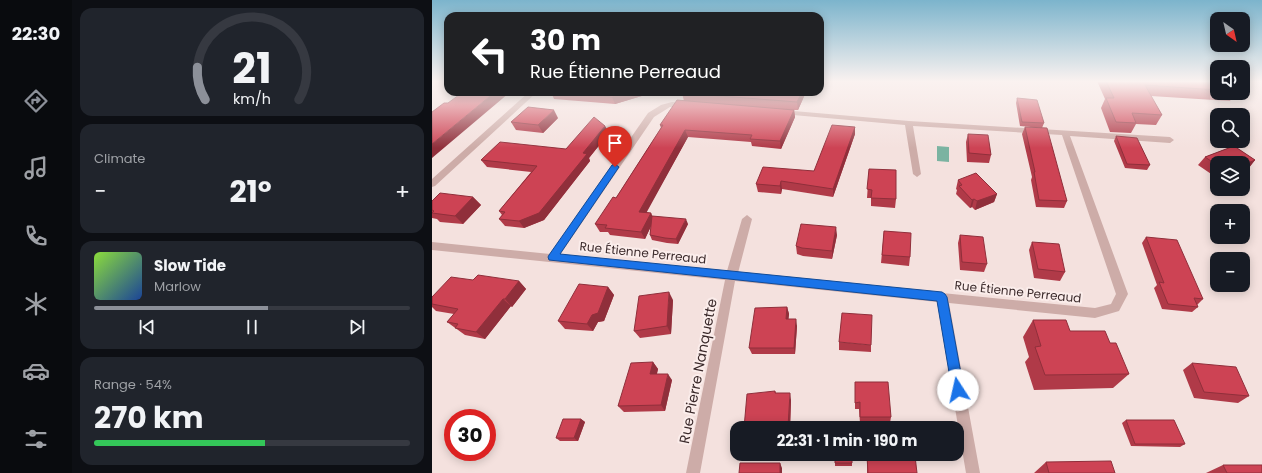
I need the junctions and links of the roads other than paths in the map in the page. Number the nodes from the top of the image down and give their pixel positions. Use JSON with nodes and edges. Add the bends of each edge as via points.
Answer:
{"nodes":[{"id":1,"x":521,"y":103,"type":"edge"},
{"id":2,"x":694,"y":105,"type":"edge"},
{"id":3,"x":774,"y":112,"type":"edge"},
{"id":4,"x":909,"y":123,"type":"junction"},
{"id":5,"x":1065,"y":133,"type":"junction"},
{"id":6,"x":1170,"y":140,"type":"dead end"},
{"id":7,"x":917,"y":174,"type":"dead end"},
{"id":8,"x":432,"y":184,"type":"edge"},
{"id":9,"x":747,"y":219,"type":"dead end"},
{"id":10,"x":432,"y":246,"type":"edge"},
{"id":11,"x":553,"y":257,"type":"junction"},
{"id":12,"x":732,"y":276,"type":"junction"},
{"id":13,"x":942,"y":297,"type":"junction"},
{"id":14,"x":693,"y":473,"type":"edge"},
{"id":15,"x":973,"y":473,"type":"edge"}],
"edges":[{"from":1,"to":8,"type":"street"},
{"from":2,"to":11,"type":"street","via":[[662,106],[651,115]]},
{"from":3,"to":4,"type":"street"},
{"from":4,"to":5,"type":"street"},
{"from":4,"to":7,"type":"street"},
{"from":5,"to":6,"type":"street"},
{"from":5,"to":13,"type":"street","name":"Rue Étienne Perreaud","via":[[1122,294],[1115,308],[1095,313]]},
{"from":9,"to":12,"type":"street"},
{"from":10,"to":11,"type":"street","name":"Rue Étienne Perreaud"},
{"from":11,"to":12,"type":"street","name":"Rue Étienne Perreaud"},
{"from":12,"to":13,"type":"street","name":"Rue Étienne Perreaud"},
{"from":12,"to":14,"type":"street","name":"Rue Pierre Nanquette"},
{"from":13,"to":15,"type":"street"}]}
